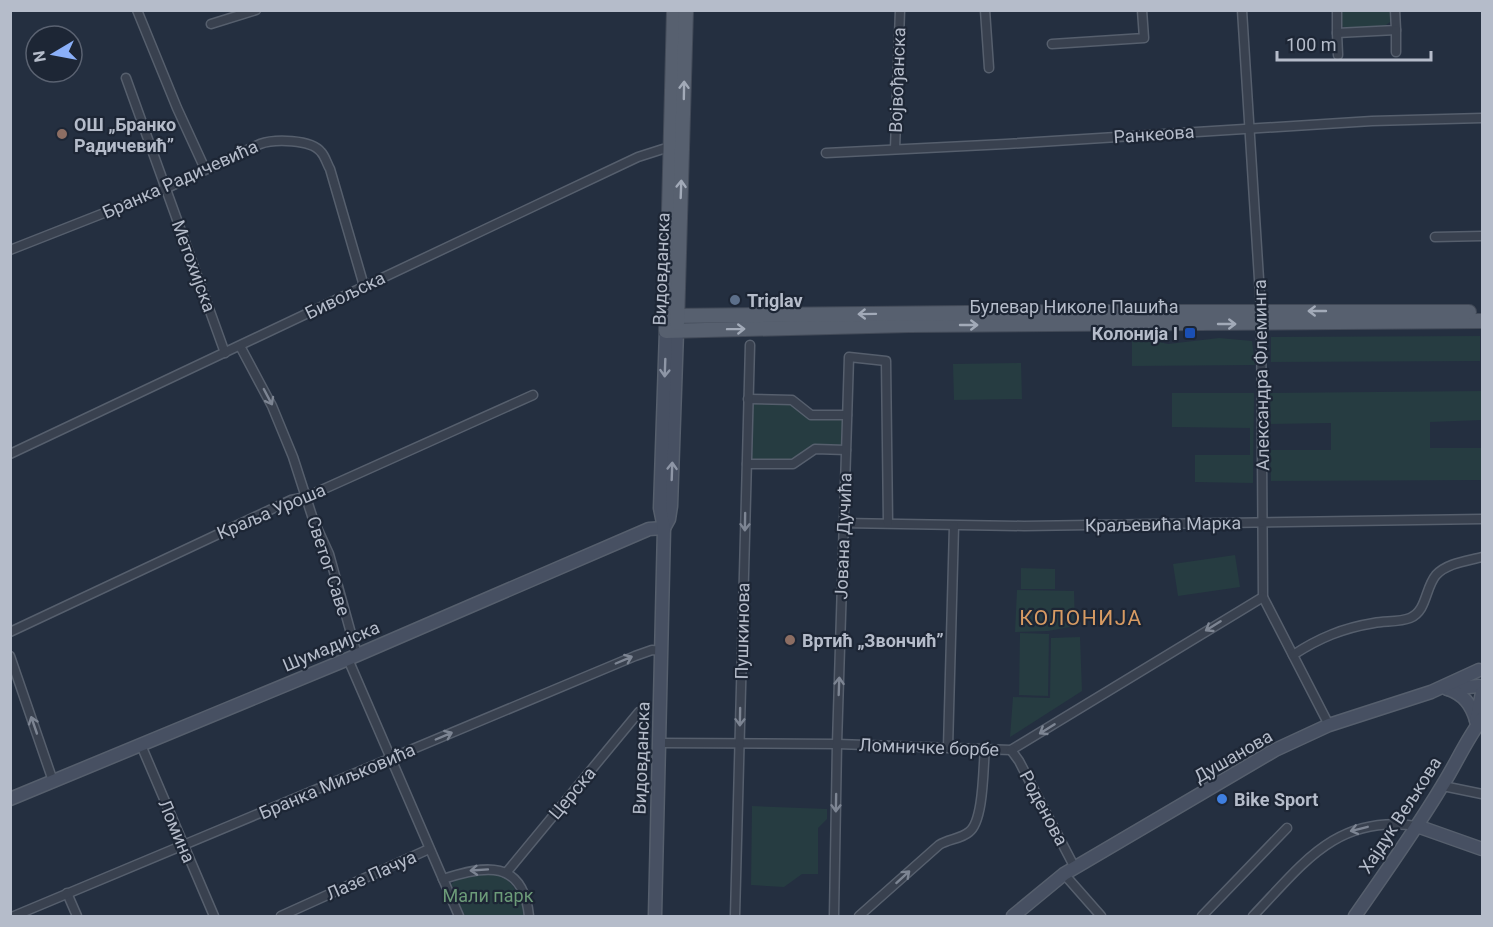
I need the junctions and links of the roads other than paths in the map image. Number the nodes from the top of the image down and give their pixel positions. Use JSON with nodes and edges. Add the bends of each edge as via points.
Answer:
{"nodes":[{"id":1,"x":137,"y":10,"type":"edge"},
{"id":2,"x":256,"y":10,"type":"edge"},
{"id":3,"x":674,"y":10,"type":"edge"},
{"id":4,"x":686,"y":10,"type":"edge"},
{"id":5,"x":900,"y":10,"type":"edge"},
{"id":6,"x":985,"y":10,"type":"edge"},
{"id":7,"x":1142,"y":10,"type":"edge"},
{"id":8,"x":1242,"y":10,"type":"edge"},
{"id":9,"x":1336,"y":10,"type":"edge"},
{"id":10,"x":1395,"y":10,"type":"edge"},
{"id":11,"x":212,"y":24,"type":"dead end"},
{"id":12,"x":1396,"y":30,"type":"junction"},
{"id":13,"x":1337,"y":33,"type":"junction"},
{"id":14,"x":1052,"y":44,"type":"dead end"},
{"id":15,"x":1396,"y":52,"type":"dead end"},
{"id":16,"x":1338,"y":55,"type":"dead end"},
{"id":17,"x":989,"y":68,"type":"dead end"},
{"id":18,"x":126,"y":78,"type":"dead end"},
{"id":19,"x":1482,"y":118,"type":"edge"},
{"id":20,"x":1250,"y":128,"type":"junction"},
{"id":21,"x":677,"y":149,"type":"junction"},
{"id":22,"x":895,"y":149,"type":"junction"},
{"id":23,"x":826,"y":153,"type":"dead end"},
{"id":24,"x":205,"y":169,"type":"junction"},
{"id":25,"x":165,"y":189,"type":"junction"},
{"id":26,"x":1482,"y":236,"type":"edge"},
{"id":27,"x":1435,"y":237,"type":"dead end"},
{"id":28,"x":10,"y":250,"type":"edge"},
{"id":29,"x":364,"y":285,"type":"junction"},
{"id":30,"x":1482,"y":312,"type":"edge"},
{"id":31,"x":672,"y":316,"type":"junction"},
{"id":32,"x":1262,"y":318,"type":"junction"},
{"id":33,"x":1482,"y":321,"type":"edge"},
{"id":34,"x":672,"y":331,"type":"junction"},
{"id":35,"x":750,"y":345,"type":"dead end"},
{"id":36,"x":240,"y":346,"type":"junction"},
{"id":37,"x":225,"y":353,"type":"junction"},
{"id":38,"x":533,"y":395,"type":"dead end"},
{"id":39,"x":748,"y":399,"type":"junction"},
{"id":40,"x":847,"y":415,"type":"junction"},
{"id":41,"x":846,"y":450,"type":"junction"},
{"id":42,"x":10,"y":454,"type":"edge"},
{"id":43,"x":747,"y":464,"type":"junction"},
{"id":44,"x":306,"y":497,"type":"junction"},
{"id":45,"x":1482,"y":519,"type":"edge"},
{"id":46,"x":843,"y":523,"type":"junction"},
{"id":47,"x":1263,"y":523,"type":"junction"},
{"id":48,"x":888,"y":524,"type":"junction"},
{"id":49,"x":954,"y":526,"type":"junction"},
{"id":50,"x":664,"y":528,"type":"junction"},
{"id":51,"x":1482,"y":557,"type":"edge"},
{"id":52,"x":1263,"y":597,"type":"junction"},
{"id":53,"x":10,"y":632,"type":"edge"},
{"id":54,"x":662,"y":651,"type":"junction"},
{"id":55,"x":1293,"y":655,"type":"junction"},
{"id":56,"x":10,"y":656,"type":"edge"},
{"id":57,"x":352,"y":657,"type":"junction"},
{"id":58,"x":1482,"y":666,"type":"edge"},
{"id":59,"x":1447,"y":689,"type":"junction"},
{"id":60,"x":1481,"y":689,"type":"edge"},
{"id":61,"x":1431,"y":692,"type":"junction"},
{"id":62,"x":639,"y":712,"type":"dead end"},
{"id":63,"x":1477,"y":724,"type":"edge"},
{"id":64,"x":1329,"y":725,"type":"junction"},
{"id":65,"x":660,"y":743,"type":"junction"},
{"id":66,"x":740,"y":744,"type":"junction"},
{"id":67,"x":837,"y":744,"type":"junction"},
{"id":68,"x":141,"y":745,"type":"junction"},
{"id":69,"x":948,"y":748,"type":"junction"},
{"id":70,"x":985,"y":748,"type":"junction"},
{"id":71,"x":1011,"y":750,"type":"junction"},
{"id":72,"x":390,"y":759,"type":"junction"},
{"id":73,"x":53,"y":781,"type":"junction"},
{"id":74,"x":1443,"y":786,"type":"junction"},
{"id":75,"x":1482,"y":794,"type":"edge"},
{"id":76,"x":10,"y":799,"type":"edge"},
{"id":77,"x":1417,"y":825,"type":"junction"},
{"id":78,"x":1287,"y":828,"type":"dead end"},
{"id":79,"x":183,"y":846,"type":"junction"},
{"id":80,"x":429,"y":849,"type":"junction"},
{"id":81,"x":1482,"y":849,"type":"edge"},
{"id":82,"x":1070,"y":871,"type":"junction"},
{"id":83,"x":506,"y":873,"type":"junction"},
{"id":84,"x":443,"y":879,"type":"junction"},
{"id":85,"x":67,"y":893,"type":"junction"},
{"id":86,"x":14,"y":916,"type":"edge"},
{"id":87,"x":77,"y":916,"type":"edge"},
{"id":88,"x":214,"y":916,"type":"edge"},
{"id":89,"x":281,"y":916,"type":"edge"},
{"id":90,"x":459,"y":916,"type":"edge"},
{"id":91,"x":529,"y":916,"type":"edge"},
{"id":92,"x":655,"y":916,"type":"edge"},
{"id":93,"x":735,"y":916,"type":"edge"},
{"id":94,"x":834,"y":916,"type":"edge"},
{"id":95,"x":859,"y":916,"type":"edge"},
{"id":96,"x":1013,"y":916,"type":"edge"},
{"id":97,"x":1101,"y":916,"type":"edge"},
{"id":98,"x":1202,"y":916,"type":"edge"},
{"id":99,"x":1252,"y":916,"type":"edge"},
{"id":100,"x":1355,"y":916,"type":"edge"}],
"edges":[{"from":1,"to":24,"type":"street"},
{"from":2,"to":11,"type":"street"},
{"from":3,"to":21,"type":"main road","name":"Видовданска"},
{"from":21,"to":4,"type":"main road","name":"Видовданска","one_way":true},
{"from":5,"to":22,"type":"street","name":"Војвођанска"},
{"from":6,"to":17,"type":"street"},
{"from":7,"to":14,"type":"street","via":[[1144,38]]},
{"from":8,"to":20,"type":"street","name":"Александра Флеминга"},
{"from":9,"to":13,"type":"street"},
{"from":10,"to":12,"type":"street"},
{"from":12,"to":13,"type":"street"},
{"from":12,"to":15,"type":"street"},
{"from":13,"to":16,"type":"street"},
{"from":18,"to":25,"type":"street","name":"Метохијска"},
{"from":19,"to":20,"type":"street","name":"Ранкеова"},
{"from":20,"to":22,"type":"street","name":"Ранкеова"},
{"from":20,"to":32,"type":"street","name":"Александра Флеминга"},
{"from":21,"to":29,"type":"street","name":"Бивољска","via":[[638,157]]},
{"from":21,"to":31,"type":"main road","name":"Видовданска"},
{"from":22,"to":23,"type":"street","name":"Ранкеова"},
{"from":24,"to":25,"type":"street","name":"Бранка Радичевића"},
{"from":24,"to":29,"type":"street","name":"Бранка Радичевића","via":[[267,141],[290,141],[317,148],[330,170]]},
{"from":25,"to":28,"type":"street","name":"Бранка Радичевића"},
{"from":25,"to":37,"type":"street","name":"Метохијска"},
{"from":26,"to":27,"type":"street"},
{"from":29,"to":36,"type":"street","name":"Бивољска"},
{"from":30,"to":32,"type":"main road","name":"Булевар Николе Пашића","one_way":true},
{"from":32,"to":31,"type":"main road","name":"Булевар Николе Пашића","one_way":true},
{"from":31,"to":34,"type":"main road","name":"Видовданска"},
{"from":32,"to":33,"type":"main road","name":"Булевар Николе Пашића"},
{"from":34,"to":32,"type":"main road","name":"Булевар Николе Пашића","one_way":true},
{"from":32,"to":47,"type":"street","name":"Александра Флеминга"},
{"from":34,"to":50,"type":"main road","name":"Видовданска","via":[[671,506]]},
{"from":35,"to":39,"type":"street","name":"Пушкинова"},
{"from":36,"to":37,"type":"street","name":"Бивољска"},
{"from":36,"to":44,"type":"street","name":"Светог Саве","one_way":true,"via":[[281,426]]},
{"from":37,"to":42,"type":"street","name":"Бивољска"},
{"from":38,"to":44,"type":"street","name":"Краља Уроша"},
{"from":39,"to":40,"type":"street","via":[[792,400],[811,415]]},
{"from":39,"to":43,"type":"street","name":"Пушкинова"},
{"from":40,"to":41,"type":"street","name":"Јована Дучића"},
{"from":40,"to":48,"type":"street","name":"Јована Дучића","via":[[849,357],[886,361]]},
{"from":41,"to":43,"type":"street","via":[[815,449],[793,464]]},
{"from":41,"to":46,"type":"street","name":"Јована Дучића"},
{"from":43,"to":66,"type":"street","name":"Пушкинова","one_way":true},
{"from":44,"to":53,"type":"street","name":"Краља Уроша","via":[[291,500]]},
{"from":44,"to":57,"type":"street","name":"Светог Саве","via":[[328,554]]},
{"from":45,"to":47,"type":"street","name":"Краљевића Марка"},
{"from":46,"to":48,"type":"street","name":"Краљевића Марка"},
{"from":67,"to":46,"type":"street","name":"Јована Дучића","one_way":true},
{"from":47,"to":49,"type":"street","name":"Краљевића Марка"},
{"from":47,"to":52,"type":"street","name":"Александра Флеминга"},
{"from":48,"to":49,"type":"street","name":"Краљевића Марка"},
{"from":49,"to":69,"type":"street"},
{"from":50,"to":54,"type":"main road","name":"Видовданска"},
{"from":50,"to":57,"type":"main road","name":"Шумадијска","via":[[649,529]]},
{"from":51,"to":55,"type":"street","via":[[1442,570],[1432,581],[1418,612],[1410,618],[1338,631]]},
{"from":52,"to":55,"type":"street","name":"Александра Флеминга"},
{"from":52,"to":71,"type":"street","name":"Ломничке борбе","one_way":true},
{"from":54,"to":65,"type":"main road","name":"Видовданска"},
{"from":72,"to":54,"type":"street","name":"Бранка Миљковића","one_way":true,"via":[[635,656]]},
{"from":55,"to":64,"type":"street","name":"Александра Флеминга"},
{"from":73,"to":56,"type":"street","one_way":true},
{"from":57,"to":68,"type":"main road","name":"Шумадијска"},
{"from":57,"to":72,"type":"street","name":"Светог Саве"},
{"from":58,"to":60,"type":"main road","name":"Хајдук Вељкова","via":[[1477,678]]},
{"from":58,"to":61,"type":"main road","name":"Душанова"},
{"from":59,"to":60,"type":"main road","name":"Душанова"},
{"from":59,"to":61,"type":"main road","name":"Душанова"},
{"from":59,"to":63,"type":"main road","via":[[1463,696]]},
{"from":60,"to":63,"type":"main road","name":"Хајдук Вељкова"},
{"from":61,"to":64,"type":"main road","name":"Душанова"},
{"from":62,"to":83,"type":"street","name":"Церска"},
{"from":63,"to":74,"type":"main road","name":"Хајдук Вељкова"},
{"from":64,"to":82,"type":"main road","name":"Душанова","via":[[1275,750]]},
{"from":65,"to":66,"type":"street","name":"Ломничке борбе"},
{"from":65,"to":92,"type":"main road","name":"Видовданска"},
{"from":66,"to":67,"type":"street","name":"Ломничке борбе"},
{"from":66,"to":93,"type":"street","name":"Пушкинова"},
{"from":67,"to":69,"type":"street","name":"Ломничке борбе"},
{"from":67,"to":94,"type":"street","name":"Јована Дучића","one_way":true},
{"from":68,"to":73,"type":"main road","name":"Шумадијска"},
{"from":68,"to":79,"type":"street","name":"Ломина"},
{"from":69,"to":70,"type":"street","name":"Ломничке борбе"},
{"from":70,"to":71,"type":"street","name":"Ломничке борбе"},
{"from":95,"to":70,"type":"street","one_way":true,"via":[[939,845],[974,827]]},
{"from":71,"to":82,"type":"street","name":"Роденова"},
{"from":72,"to":79,"type":"street","name":"Бранка Миљковића"},
{"from":72,"to":80,"type":"street","name":"Светог Саве"},
{"from":73,"to":76,"type":"main road","name":"Шумадијска"},
{"from":74,"to":75,"type":"street"},
{"from":74,"to":77,"type":"main road","name":"Хајдук Вељкова"},
{"from":77,"to":81,"type":"main road"},
{"from":77,"to":99,"type":"street","one_way":true,"via":[[1397,824],[1345,833],[1296,870]]},
{"from":77,"to":100,"type":"main road","name":"Хајдук Вељкова"},
{"from":78,"to":98,"type":"street"},
{"from":79,"to":85,"type":"street","name":"Бранка Миљковића"},
{"from":79,"to":88,"type":"street","name":"Ломина"},
{"from":80,"to":84,"type":"street","name":"Светог Саве"},
{"from":80,"to":89,"type":"street","name":"Лазе Пачуа"},
{"from":82,"to":96,"type":"main road","name":"Душанова"},
{"from":82,"to":97,"type":"street"},
{"from":83,"to":84,"type":"street","one_way":true,"via":[[473,869]]},
{"from":83,"to":91,"type":"street","via":[[524,893]]},
{"from":84,"to":90,"type":"street","name":"Светог Саве"},
{"from":85,"to":86,"type":"street","name":"Бранка Миљковића"},
{"from":85,"to":87,"type":"street"}]}
